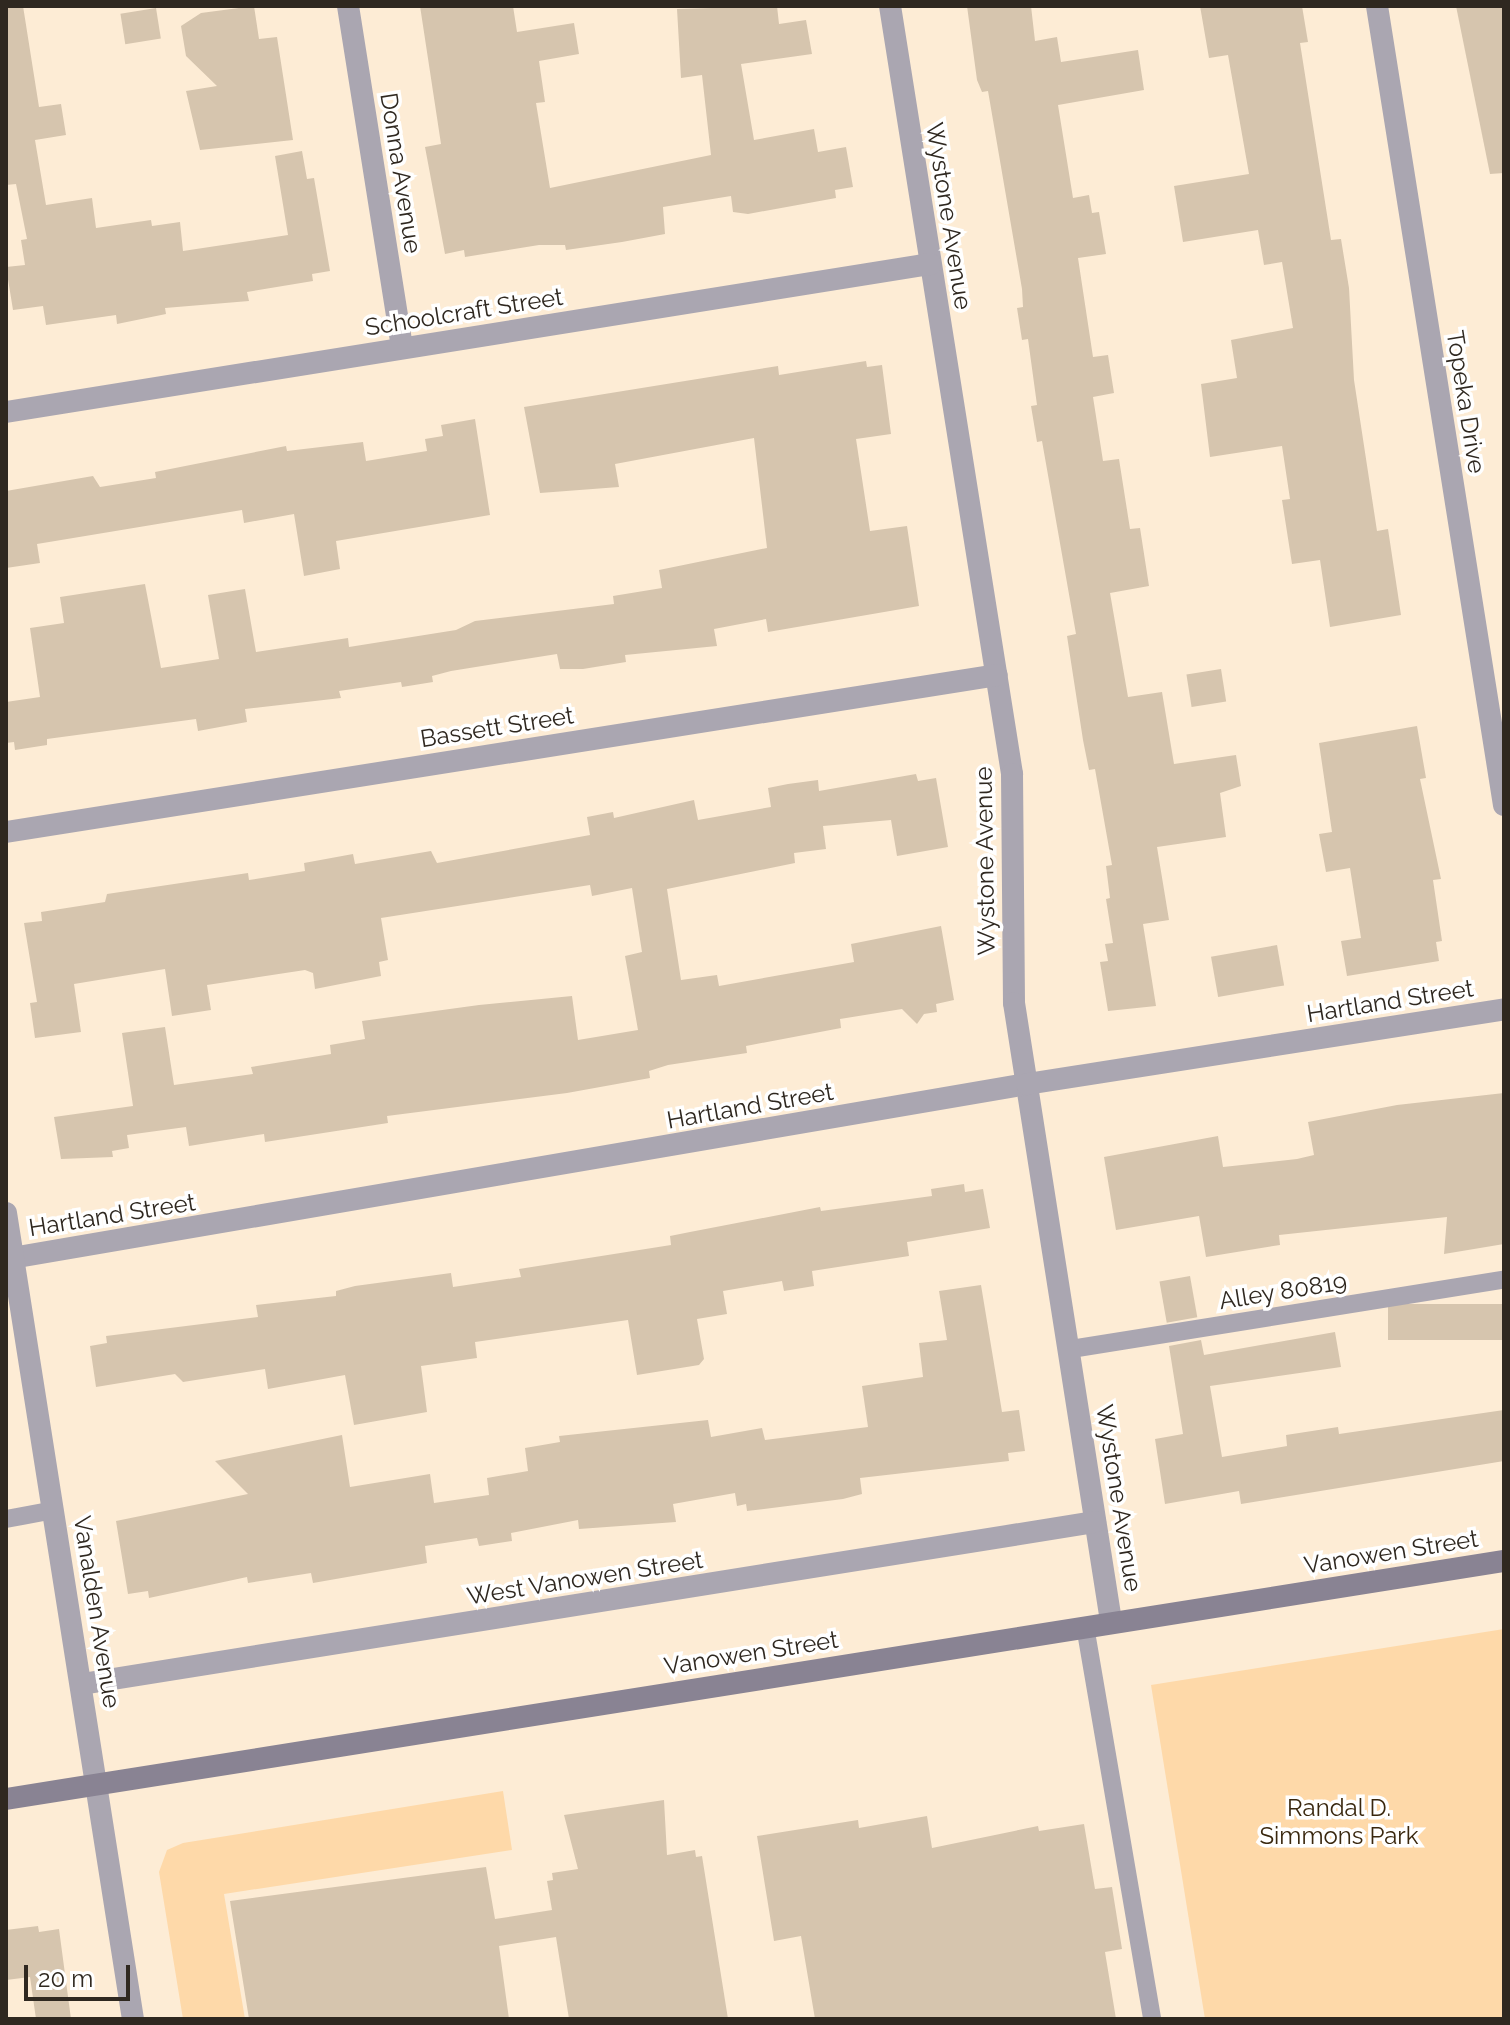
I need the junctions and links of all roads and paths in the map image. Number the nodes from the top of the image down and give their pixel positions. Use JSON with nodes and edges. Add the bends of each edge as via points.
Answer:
{"nodes":[{"id":1,"x":348,"y":6,"type":"edge"},
{"id":2,"x":890,"y":6,"type":"edge"},
{"id":3,"x":1377,"y":6,"type":"edge"},
{"id":4,"x":930,"y":264,"type":"junction"},
{"id":5,"x":402,"y":348,"type":"junction"},
{"id":6,"x":6,"y":412,"type":"edge"},
{"id":7,"x":997,"y":675,"type":"junction"},
{"id":8,"x":1504,"y":805,"type":"edge"},
{"id":9,"x":6,"y":832,"type":"edge"},
{"id":10,"x":1504,"y":1009,"type":"edge"},
{"id":11,"x":1027,"y":1084,"type":"junction"},
{"id":12,"x":6,"y":1213,"type":"edge"},
{"id":13,"x":10,"y":1258,"type":"edge"},
{"id":14,"x":1504,"y":1280,"type":"edge"},
{"id":15,"x":1071,"y":1349,"type":"junction"},
{"id":16,"x":54,"y":1510,"type":"junction"},
{"id":17,"x":6,"y":1519,"type":"edge"},
{"id":18,"x":1095,"y":1522,"type":"junction"},
{"id":19,"x":1504,"y":1561,"type":"edge"},
{"id":20,"x":1111,"y":1621,"type":"junction"},
{"id":21,"x":1085,"y":1626,"type":"junction"},
{"id":22,"x":82,"y":1684,"type":"junction"},
{"id":23,"x":98,"y":1785,"type":"junction"},
{"id":24,"x":6,"y":1799,"type":"edge"},
{"id":25,"x":133,"y":2019,"type":"edge"},
{"id":26,"x":1152,"y":2019,"type":"edge"}],
"edges":[{"from":1,"to":5,"type":"street","name":"Donna Avenue"},
{"from":2,"to":4,"type":"street","name":"Wystone Avenue"},
{"from":3,"to":8,"type":"street","name":"Topeka Drive"},
{"from":4,"to":5,"type":"street","name":"Schoolcraft Street"},
{"from":4,"to":7,"type":"street","name":"Wystone Avenue"},
{"from":5,"to":6,"type":"street","name":"Schoolcraft Street"},
{"from":7,"to":9,"type":"street","name":"Bassett Street"},
{"from":7,"to":11,"type":"street","name":"Wystone Avenue","via":[[1012,774],[1014,1003]]},
{"from":10,"to":11,"type":"street","name":"Hartland Street"},
{"from":11,"to":13,"type":"street","name":"Hartland Street"},
{"from":11,"to":15,"type":"street","name":"Wystone Avenue"},
{"from":12,"to":13,"type":"street","name":"Vanalden Avenue"},
{"from":13,"to":16,"type":"street","name":"Vanalden Avenue"},
{"from":14,"to":15,"type":"lane","name":"Alley 80819"},
{"from":15,"to":18,"type":"street","name":"Wystone Avenue"},
{"from":16,"to":17,"type":"lane"},
{"from":16,"to":22,"type":"street","name":"Vanalden Avenue"},
{"from":18,"to":20,"type":"street","name":"Wystone Avenue"},
{"from":18,"to":22,"type":"street","name":"West Vanowen Street"},
{"from":19,"to":20,"type":"main road","name":"Vanowen Street"},
{"from":20,"to":21,"type":"main road","name":"Vanowen Street"},
{"from":21,"to":23,"type":"main road","name":"Vanowen Street"},
{"from":21,"to":26,"type":"lane"},
{"from":22,"to":23,"type":"street","name":"Vanalden Avenue"},
{"from":23,"to":24,"type":"main road","name":"Vanowen Street"},
{"from":23,"to":25,"type":"street","name":"Vanalden Avenue"}]}
